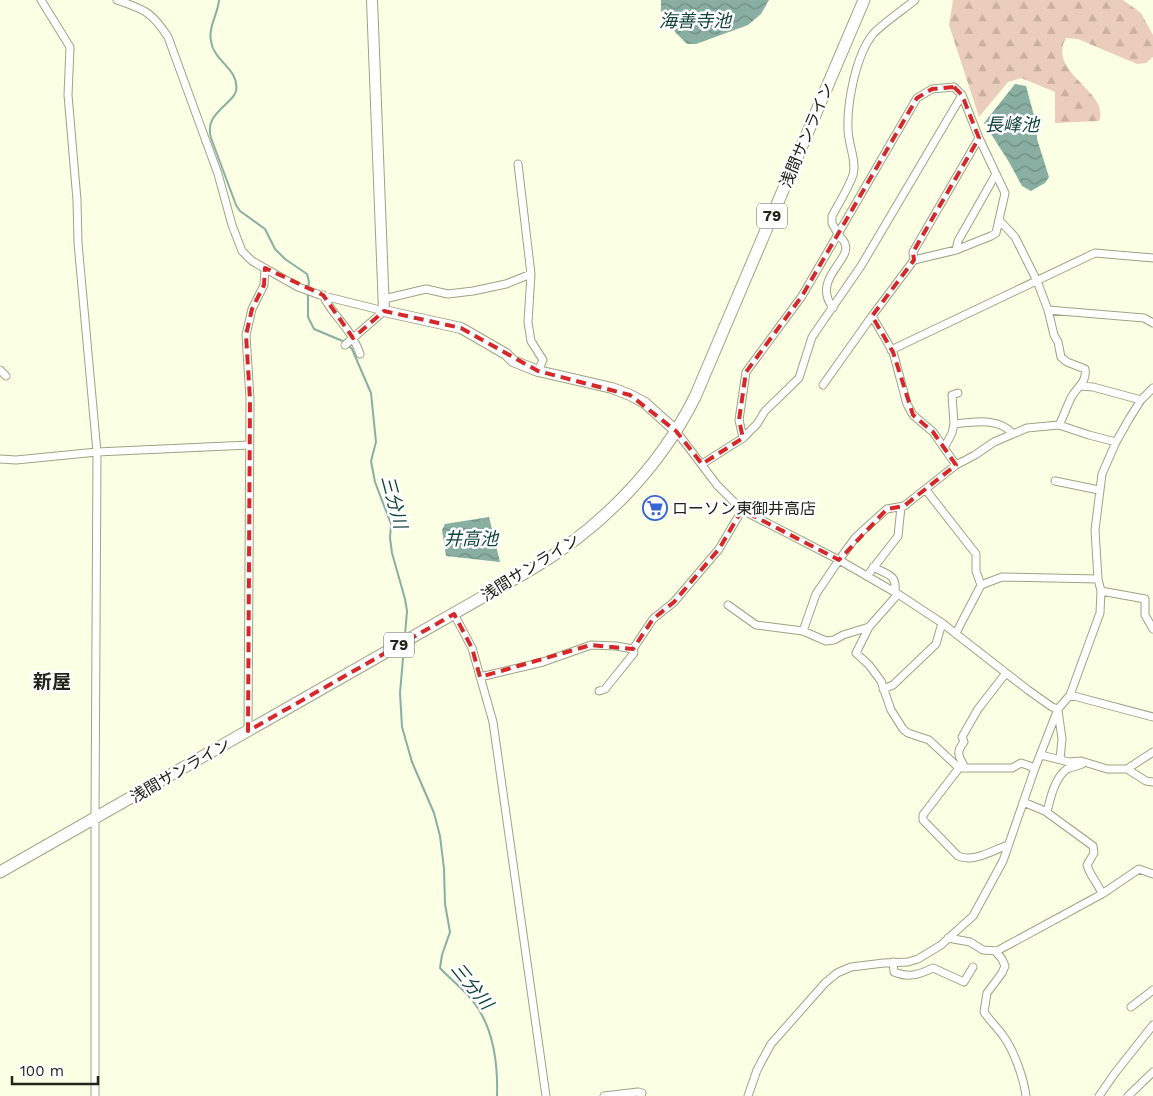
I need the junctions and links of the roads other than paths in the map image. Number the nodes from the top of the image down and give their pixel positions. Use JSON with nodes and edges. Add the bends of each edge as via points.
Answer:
{"nodes":[{"id":1,"x":41,"y":0,"type":"edge"},
{"id":2,"x":117,"y":0,"type":"edge"},
{"id":3,"x":372,"y":0,"type":"edge"},
{"id":4,"x":864,"y":0,"type":"edge"},
{"id":5,"x":915,"y":0,"type":"edge"},
{"id":6,"x":962,"y":95,"type":"junction"},
{"id":7,"x":979,"y":138,"type":"junction"},
{"id":8,"x":518,"y":164,"type":"dead end"},
{"id":9,"x":996,"y":174,"type":"junction"},
{"id":10,"x":999,"y":220,"type":"junction"},
{"id":11,"x":838,"y":234,"type":"junction"},
{"id":12,"x":956,"y":250,"type":"junction"},
{"id":13,"x":1153,"y":258,"type":"edge"},
{"id":14,"x":914,"y":260,"type":"junction"},
{"id":15,"x":265,"y":268,"type":"junction"},
{"id":16,"x":531,"y":274,"type":"junction"},
{"id":17,"x":1037,"y":280,"type":"junction"},
{"id":18,"x":323,"y":296,"type":"junction"},
{"id":19,"x":384,"y":299,"type":"junction"},
{"id":20,"x":834,"y":308,"type":"junction"},
{"id":21,"x":1048,"y":310,"type":"junction"},
{"id":22,"x":384,"y":311,"type":"junction"},
{"id":23,"x":872,"y":316,"type":"junction"},
{"id":24,"x":1153,"y":323,"type":"edge"},
{"id":25,"x":353,"y":338,"type":"junction"},
{"id":26,"x":346,"y":345,"type":"dead end"},
{"id":27,"x":891,"y":350,"type":"junction"},
{"id":28,"x":360,"y":354,"type":"dead end"},
{"id":29,"x":0,"y":370,"type":"edge"},
{"id":30,"x":538,"y":371,"type":"junction"},
{"id":31,"x":6,"y":376,"type":"dead end"},
{"id":32,"x":823,"y":385,"type":"dead end"},
{"id":33,"x":1081,"y":386,"type":"junction"},
{"id":34,"x":1153,"y":388,"type":"edge"},
{"id":35,"x":958,"y":393,"type":"dead end"},
{"id":36,"x":1141,"y":400,"type":"junction"},
{"id":37,"x":954,"y":424,"type":"junction"},
{"id":38,"x":1059,"y":425,"type":"junction"},
{"id":39,"x":676,"y":430,"type":"junction"},
{"id":40,"x":1013,"y":434,"type":"junction"},
{"id":41,"x":743,"y":438,"type":"junction"},
{"id":42,"x":1116,"y":442,"type":"junction"},
{"id":43,"x":250,"y":445,"type":"junction"},
{"id":44,"x":944,"y":448,"type":"junction"},
{"id":45,"x":97,"y":452,"type":"junction"},
{"id":46,"x":0,"y":459,"type":"edge"},
{"id":47,"x":702,"y":464,"type":"junction"},
{"id":48,"x":956,"y":465,"type":"junction"},
{"id":49,"x":1055,"y":481,"type":"dead end"},
{"id":50,"x":926,"y":490,"type":"junction"},
{"id":51,"x":1099,"y":490,"type":"junction"},
{"id":52,"x":902,"y":507,"type":"junction"},
{"id":53,"x":742,"y":510,"type":"junction"},
{"id":54,"x":839,"y":560,"type":"junction"},
{"id":55,"x":874,"y":567,"type":"junction"},
{"id":56,"x":867,"y":576,"type":"junction"},
{"id":57,"x":1098,"y":579,"type":"junction"},
{"id":58,"x":981,"y":586,"type":"junction"},
{"id":59,"x":1101,"y":591,"type":"junction"},
{"id":60,"x":896,"y":593,"type":"junction"},
{"id":61,"x":728,"y":605,"type":"dead end"},
{"id":62,"x":454,"y":614,"type":"junction"},
{"id":63,"x":942,"y":623,"type":"junction"},
{"id":64,"x":869,"y":628,"type":"junction"},
{"id":65,"x":1153,"y":629,"type":"edge"},
{"id":66,"x":803,"y":631,"type":"junction"},
{"id":67,"x":956,"y":634,"type":"junction"},
{"id":68,"x":633,"y":649,"type":"junction"},
{"id":69,"x":1006,"y":673,"type":"junction"},
{"id":70,"x":480,"y":677,"type":"junction"},
{"id":71,"x":883,"y":689,"type":"junction"},
{"id":72,"x":599,"y":691,"type":"dead end"},
{"id":73,"x":1070,"y":695,"type":"junction"},
{"id":74,"x":1058,"y":709,"type":"junction"},
{"id":75,"x":1153,"y":717,"type":"edge"},
{"id":76,"x":248,"y":731,"type":"junction"},
{"id":77,"x":1153,"y":752,"type":"edge"},
{"id":78,"x":1041,"y":755,"type":"junction"},
{"id":79,"x":1060,"y":759,"type":"junction"},
{"id":80,"x":1086,"y":763,"type":"junction"},
{"id":81,"x":962,"y":768,"type":"junction"},
{"id":82,"x":1035,"y":768,"type":"junction"},
{"id":83,"x":1127,"y":769,"type":"junction"},
{"id":84,"x":1153,"y":782,"type":"edge"},
{"id":85,"x":1023,"y":802,"type":"junction"},
{"id":86,"x":1047,"y":812,"type":"junction"},
{"id":87,"x":95,"y":818,"type":"junction"},
{"id":88,"x":1008,"y":845,"type":"junction"},
{"id":89,"x":0,"y":872,"type":"edge"},
{"id":90,"x":1153,"y":874,"type":"edge"},
{"id":91,"x":1102,"y":894,"type":"junction"},
{"id":92,"x":948,"y":938,"type":"junction"},
{"id":93,"x":995,"y":951,"type":"junction"},
{"id":94,"x":893,"y":962,"type":"junction"},
{"id":95,"x":972,"y":967,"type":"dead end"},
{"id":96,"x":1153,"y":990,"type":"edge"},
{"id":97,"x":1131,"y":1007,"type":"dead end"},
{"id":98,"x":1153,"y":1025,"type":"edge"},
{"id":99,"x":1153,"y":1072,"type":"edge"},
{"id":100,"x":96,"y":1096,"type":"edge"},
{"id":101,"x":546,"y":1096,"type":"edge"},
{"id":102,"x":604,"y":1096,"type":"edge"},
{"id":103,"x":641,"y":1096,"type":"edge"},
{"id":104,"x":748,"y":1096,"type":"edge"},
{"id":105,"x":1026,"y":1096,"type":"edge"},
{"id":106,"x":1099,"y":1096,"type":"edge"},
{"id":107,"x":1128,"y":1096,"type":"edge"}],
"edges":[{"from":1,"to":45,"type":"street","via":[[70,47],[68,94]]},
{"from":2,"to":15,"type":"street","via":[[151,14],[168,37],[218,174],[238,242],[252,261]]},
{"from":3,"to":19,"type":"street"},
{"from":4,"to":39,"type":"main road","name":"浅間サンライン","number":"79","via":[[716,348]]},
{"from":5,"to":11,"type":"street","via":[[874,33],[859,60],[850,97],[848,130],[853,174],[832,216]]},
{"from":6,"to":7,"type":"street"},
{"from":6,"to":11,"type":"street","via":[[954,86],[932,89],[917,98]]},
{"from":6,"to":20,"type":"street"},
{"from":7,"to":9,"type":"street"},
{"from":7,"to":14,"type":"street","via":[[913,252]]},
{"from":8,"to":16,"type":"street"},
{"from":9,"to":10,"type":"street","via":[[1004,192]]},
{"from":9,"to":12,"type":"street"},
{"from":10,"to":12,"type":"street","via":[[992,236]]},
{"from":10,"to":17,"type":"street","via":[[1015,237]]},
{"from":11,"to":20,"type":"street","via":[[846,244],[846,251],[836,265],[825,292]]},
{"from":11,"to":41,"type":"street","via":[[802,296],[746,372],[739,420]]},
{"from":12,"to":14,"type":"street"},
{"from":13,"to":17,"type":"street","via":[[1095,253]]},
{"from":14,"to":23,"type":"street"},
{"from":15,"to":18,"type":"street","via":[[298,287]]},
{"from":15,"to":43,"type":"street","via":[[264,285],[252,309],[246,335]]},
{"from":16,"to":19,"type":"street","via":[[506,284],[473,291],[448,294],[426,289]]},
{"from":16,"to":30,"type":"street","via":[[528,322],[531,341],[543,360]]},
{"from":17,"to":21,"type":"street"},
{"from":17,"to":27,"type":"street"},
{"from":18,"to":22,"type":"street"},
{"from":18,"to":25,"type":"street"},
{"from":19,"to":22,"type":"street"},
{"from":20,"to":41,"type":"street","via":[[812,337],[800,378],[765,411]]},
{"from":21,"to":24,"type":"street","via":[[1144,318]]},
{"from":21,"to":33,"type":"street","via":[[1061,357],[1085,369],[1086,376]]},
{"from":22,"to":25,"type":"street"},
{"from":22,"to":30,"type":"street","via":[[461,328],[513,361]]},
{"from":23,"to":27,"type":"street"},
{"from":23,"to":32,"type":"street"},
{"from":25,"to":26,"type":"street"},
{"from":25,"to":28,"type":"street"},
{"from":27,"to":44,"type":"street","via":[[907,404]]},
{"from":29,"to":31,"type":"street"},
{"from":30,"to":39,"type":"street","via":[[630,395],[645,403]]},
{"from":33,"to":36,"type":"street"},
{"from":33,"to":38,"type":"street","via":[[1072,396]]},
{"from":34,"to":36,"type":"street"},
{"from":35,"to":37,"type":"street","via":[[951,398]]},
{"from":36,"to":42,"type":"street"},
{"from":37,"to":40,"type":"street","via":[[1001,424]]},
{"from":37,"to":44,"type":"street"},
{"from":38,"to":40,"type":"street","via":[[1027,428]]},
{"from":38,"to":42,"type":"street"},
{"from":39,"to":47,"type":"street"},
{"from":39,"to":62,"type":"main road","name":"浅間サンライン","number":"79","via":[[628,493],[575,541],[542,564]]},
{"from":40,"to":48,"type":"street"},
{"from":41,"to":47,"type":"street"},
{"from":42,"to":51,"type":"street","via":[[1102,474]]},
{"from":43,"to":45,"type":"street"},
{"from":43,"to":76,"type":"street"},
{"from":44,"to":48,"type":"street"},
{"from":45,"to":46,"type":"street"},
{"from":45,"to":87,"type":"street"},
{"from":47,"to":53,"type":"street"},
{"from":48,"to":50,"type":"street"},
{"from":49,"to":51,"type":"street"},
{"from":50,"to":52,"type":"street"},
{"from":50,"to":58,"type":"street","via":[[976,554],[976,571]]},
{"from":51,"to":57,"type":"street","via":[[1095,530]]},
{"from":52,"to":54,"type":"street","via":[[887,509],[855,538]]},
{"from":52,"to":55,"type":"street","via":[[898,536]]},
{"from":53,"to":54,"type":"street"},
{"from":53,"to":68,"type":"street","via":[[719,548],[674,602],[653,619]]},
{"from":54,"to":56,"type":"street"},
{"from":54,"to":66,"type":"street","via":[[816,594]]},
{"from":55,"to":56,"type":"street"},
{"from":55,"to":60,"type":"street","via":[[893,578]]},
{"from":56,"to":60,"type":"street"},
{"from":57,"to":58,"type":"street","via":[[1002,577]]},
{"from":57,"to":59,"type":"street"},
{"from":58,"to":67,"type":"street"},
{"from":59,"to":65,"type":"street","via":[[1145,599],[1145,615]]},
{"from":59,"to":73,"type":"street","via":[[1100,613]]},
{"from":60,"to":63,"type":"street"},
{"from":60,"to":64,"type":"street"},
{"from":61,"to":66,"type":"street","via":[[756,626]]},
{"from":62,"to":70,"type":"street","via":[[472,648]]},
{"from":62,"to":76,"type":"main road","name":"浅間サンライン","number":"79"},
{"from":63,"to":67,"type":"street"},
{"from":63,"to":71,"type":"street","via":[[936,644],[893,686]]},
{"from":64,"to":66,"type":"street","via":[[826,641]]},
{"from":64,"to":71,"type":"street","via":[[856,652],[881,681]]},
{"from":67,"to":69,"type":"street"},
{"from":68,"to":70,"type":"street","via":[[591,645],[543,662]]},
{"from":68,"to":72,"type":"street","via":[[634,653],[616,676]]},
{"from":69,"to":74,"type":"street"},
{"from":69,"to":81,"type":"street","via":[[978,709],[962,737],[964,742],[958,749]]},
{"from":70,"to":101,"type":"street","via":[[493,722]]},
{"from":71,"to":81,"type":"street","via":[[902,729],[929,740]]},
{"from":73,"to":74,"type":"street"},
{"from":73,"to":75,"type":"street"},
{"from":74,"to":78,"type":"street"},
{"from":74,"to":79,"type":"street","via":[[1062,739]]},
{"from":76,"to":87,"type":"main road","name":"浅間サンライン","number":"79"},
{"from":77,"to":83,"type":"street"},
{"from":78,"to":79,"type":"street"},
{"from":78,"to":82,"type":"street"},
{"from":79,"to":80,"type":"street"},
{"from":80,"to":83,"type":"street","via":[[1107,769]]},
{"from":80,"to":86,"type":"street","via":[[1068,769],[1060,776]]},
{"from":81,"to":82,"type":"street","via":[[1012,768],[1021,763]]},
{"from":81,"to":88,"type":"street","via":[[923,815],[923,820],[962,858],[973,858]]},
{"from":82,"to":85,"type":"street"},
{"from":83,"to":84,"type":"street"},
{"from":85,"to":86,"type":"street"},
{"from":85,"to":88,"type":"street"},
{"from":86,"to":91,"type":"street","via":[[1093,846],[1094,852],[1086,865]]},
{"from":87,"to":89,"type":"main road","name":"浅間サンライン","number":"79"},
{"from":87,"to":100,"type":"street"},
{"from":88,"to":92,"type":"street","via":[[1003,861],[973,916]]},
{"from":90,"to":91,"type":"street","via":[[1139,869]]},
{"from":91,"to":93,"type":"street"},
{"from":92,"to":93,"type":"street"},
{"from":92,"to":94,"type":"street","via":[[918,959]]},
{"from":93,"to":105,"type":"street","via":[[1005,966],[987,993],[984,1012],[1004,1036],[1015,1058]]},
{"from":94,"to":95,"type":"street","via":[[894,972],[904,976],[917,975],[932,968],[964,982]]},
{"from":94,"to":104,"type":"street","via":[[851,967],[825,983],[770,1044]]},
{"from":96,"to":97,"type":"street"},
{"from":98,"to":106,"type":"street"},
{"from":99,"to":107,"type":"street"},
{"from":102,"to":103,"type":"street","via":[[638,1092],[642,1093]]}]}
